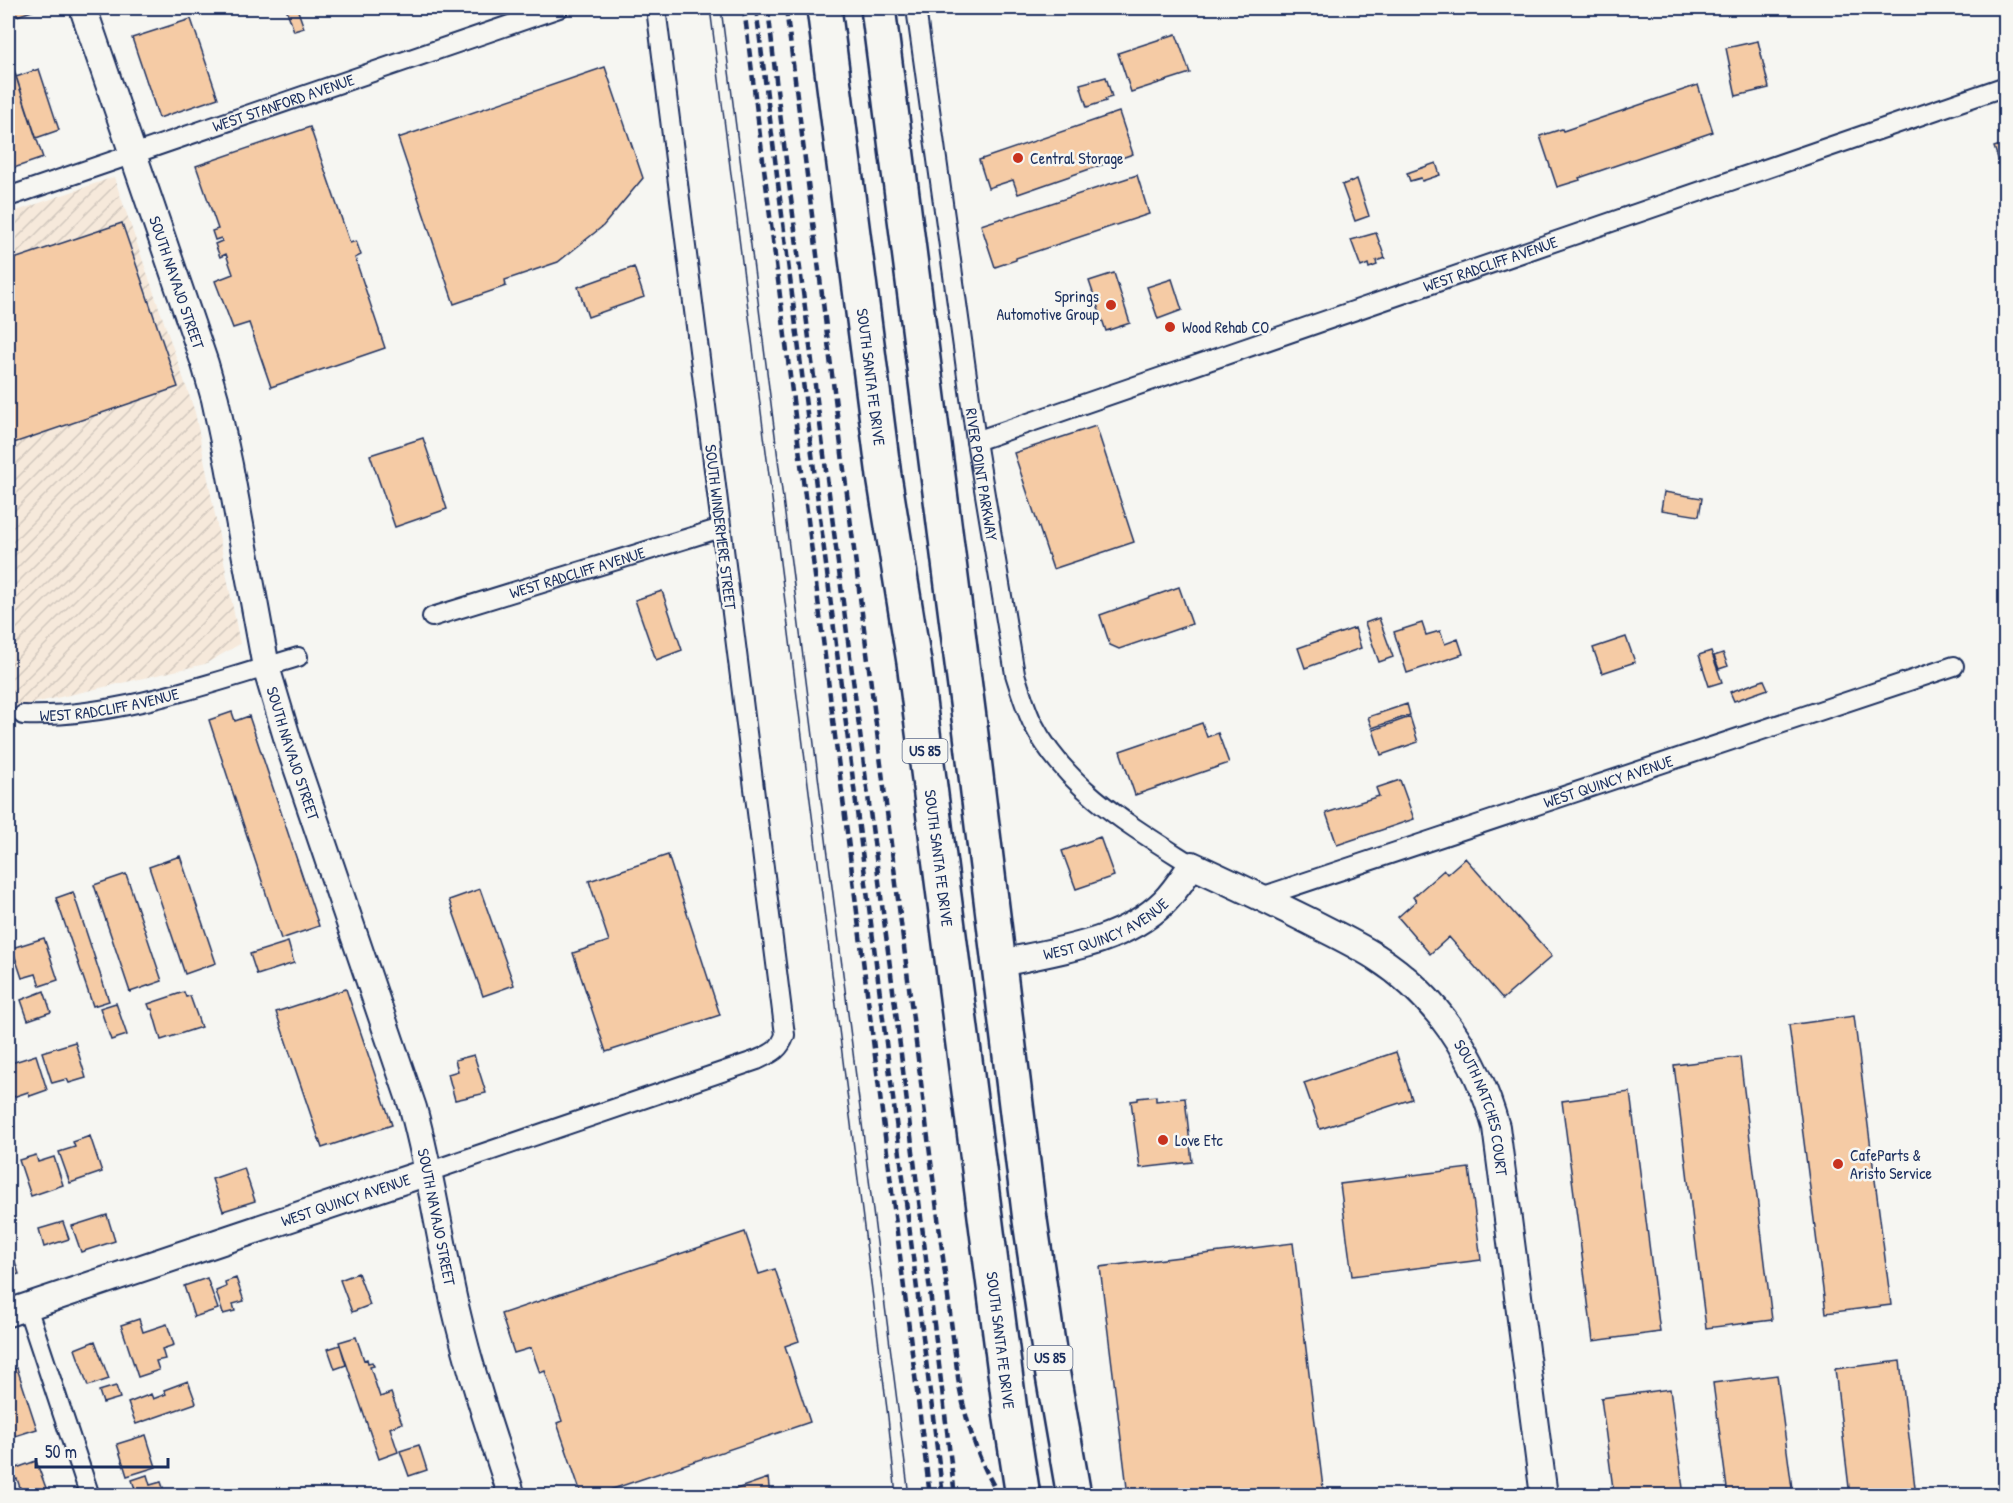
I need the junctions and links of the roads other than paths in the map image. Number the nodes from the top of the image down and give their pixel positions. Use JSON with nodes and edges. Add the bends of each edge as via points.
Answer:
{"nodes":[{"id":1,"x":83,"y":8,"type":"edge"},
{"id":2,"x":559,"y":8,"type":"edge"},
{"id":3,"x":656,"y":8,"type":"edge"},
{"id":4,"x":824,"y":8,"type":"edge"},
{"id":5,"x":878,"y":8,"type":"edge"},
{"id":6,"x":916,"y":8,"type":"edge"},
{"id":7,"x":2006,"y":86,"type":"edge"},
{"id":8,"x":133,"y":154,"type":"junction"},
{"id":9,"x":8,"y":197,"type":"edge"},
{"id":10,"x":976,"y":441,"type":"junction"},
{"id":11,"x":721,"y":528,"type":"junction"},
{"id":12,"x":432,"y":617,"type":"dead end"},
{"id":13,"x":298,"y":657,"type":"dead end"},
{"id":14,"x":1954,"y":666,"type":"dead end"},
{"id":15,"x":266,"y":667,"type":"junction"},
{"id":16,"x":22,"y":715,"type":"dead end"},
{"id":17,"x":1192,"y":866,"type":"junction"},
{"id":18,"x":1261,"y":897,"type":"junction"},
{"id":19,"x":1000,"y":963,"type":"junction"},
{"id":20,"x":781,"y":1046,"type":"joint"},
{"id":21,"x":428,"y":1172,"type":"junction"},
{"id":22,"x":17,"y":1310,"type":"edge"},
{"id":23,"x":90,"y":1496,"type":"edge"},
{"id":24,"x":512,"y":1496,"type":"edge"},
{"id":25,"x":1023,"y":1496,"type":"edge"},
{"id":26,"x":1074,"y":1496,"type":"edge"},
{"id":27,"x":1544,"y":1496,"type":"edge"}],
"edges":[{"from":1,"to":8,"type":"street","name":"SOUTH NAVAJO STREET"},
{"from":2,"to":8,"type":"street","name":"WEST STANFORD AVENUE"},
{"from":3,"to":11,"type":"street","name":"SOUTH WINDERMERE STREET"},
{"from":4,"to":25,"type":"highway","name":"SOUTH SANTA FE DRIVE","number":"US 85"},
{"from":5,"to":19,"type":"highway","number":"US 85"},
{"from":6,"to":10,"type":"street","name":"RIVER POINT PARKWAY"},
{"from":7,"to":10,"type":"street","name":"WEST RADCLIFF AVENUE"},
{"from":8,"to":9,"type":"street","name":"WEST STANFORD AVENUE"},
{"from":8,"to":15,"type":"street","name":"SOUTH NAVAJO STREET","via":[[205,364],[229,465]]},
{"from":10,"to":17,"type":"street","name":"RIVER POINT PARKWAY","via":[[1015,674],[1033,723],[1077,783],[1134,828]]},
{"from":11,"to":12,"type":"street","name":"WEST RADCLIFF AVENUE"},
{"from":11,"to":20,"type":"street","name":"SOUTH WINDERMERE STREET","via":[[784,1019]]},
{"from":13,"to":15,"type":"street","name":"WEST RADCLIFF AVENUE"},
{"from":14,"to":18,"type":"street","name":"WEST QUINCY AVENUE"},
{"from":15,"to":16,"type":"street","name":"WEST RADCLIFF AVENUE","via":[[121,706],[74,715]]},
{"from":15,"to":21,"type":"street","name":"SOUTH NAVAJO STREET","via":[[413,1108]]},
{"from":17,"to":18,"type":"street","name":"SOUTH NATCHES COURT"},
{"from":17,"to":19,"type":"street","name":"WEST QUINCY AVENUE","via":[[1163,903],[1127,928],[1081,944]]},
{"from":18,"to":27,"type":"street","name":"SOUTH NATCHES COURT","via":[[1376,957],[1412,984],[1437,1010],[1479,1077],[1494,1120],[1501,1159]]},
{"from":19,"to":26,"type":"highway","number":"US 85","via":[[1037,1277]]},
{"from":20,"to":21,"type":"street","name":"WEST QUINCY AVENUE","via":[[757,1060]]},
{"from":21,"to":22,"type":"street","name":"WEST QUINCY AVENUE"},
{"from":21,"to":24,"type":"street","name":"SOUTH NAVAJO STREET","via":[[463,1339]]},
{"from":22,"to":23,"type":"street"}]}
